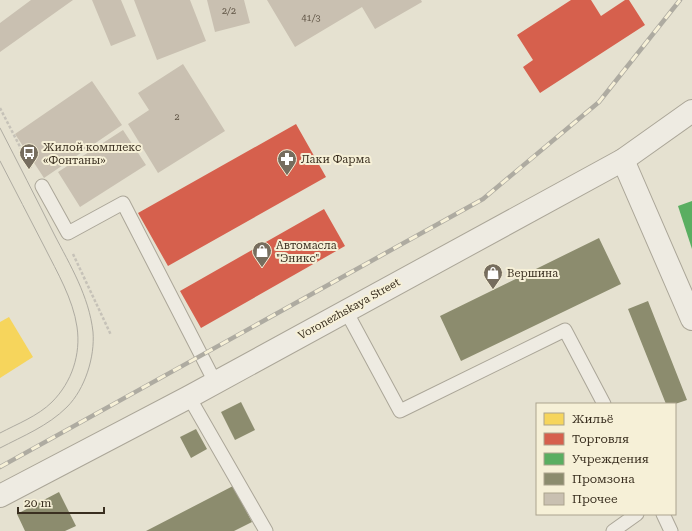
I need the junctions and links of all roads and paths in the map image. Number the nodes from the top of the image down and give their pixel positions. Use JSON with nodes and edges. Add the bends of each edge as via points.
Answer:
{"nodes":[{"id":1,"x":692,"y":111,"type":"edge"},
{"id":2,"x":623,"y":160,"type":"junction"},
{"id":3,"x":42,"y":186,"type":"dead end"},
{"id":4,"x":346,"y":311,"type":"junction"},
{"id":5,"x":692,"y":319,"type":"edge"},
{"id":6,"x":215,"y":382,"type":"junction"},
{"id":7,"x":189,"y":397,"type":"junction"},
{"id":8,"x":603,"y":403,"type":"edge"},
{"id":9,"x":0,"y":496,"type":"edge"},
{"id":10,"x":636,"y":515,"type":"edge"},
{"id":11,"x":663,"y":515,"type":"edge"},
{"id":12,"x":266,"y":531,"type":"edge"},
{"id":13,"x":613,"y":531,"type":"edge"},
{"id":14,"x":671,"y":531,"type":"edge"}],
"edges":[{"from":1,"to":2,"type":"street","name":"Voronezhskaya Street"},
{"from":2,"to":4,"type":"street","name":"Voronezhskaya Street"},
{"from":2,"to":5,"type":"street"},
{"from":3,"to":6,"type":"lane","via":[[68,233],[123,203]]},
{"from":4,"to":6,"type":"street","name":"Voronezhskaya Street"},
{"from":4,"to":8,"type":"lane","via":[[400,411],[565,330]]},
{"from":6,"to":7,"type":"street","name":"Voronezhskaya Street"},
{"from":7,"to":9,"type":"street","name":"Voronezhskaya Street"},
{"from":7,"to":12,"type":"lane"},
{"from":10,"to":13,"type":"lane"},
{"from":11,"to":14,"type":"lane"}]}
